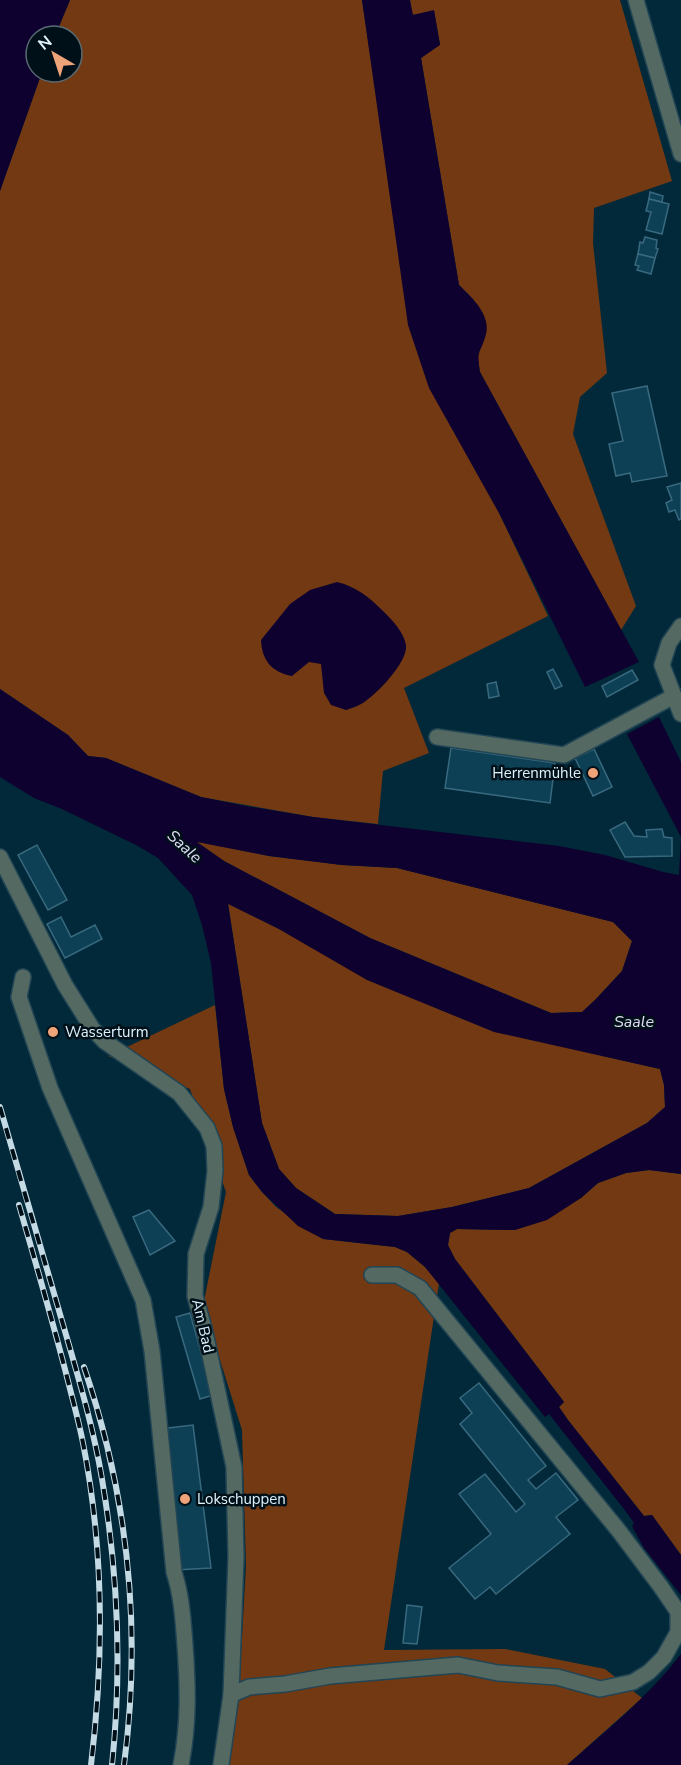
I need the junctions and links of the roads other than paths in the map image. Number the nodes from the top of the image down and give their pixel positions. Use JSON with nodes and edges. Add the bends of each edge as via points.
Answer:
{"nodes":[{"id":1,"x":636,"y":0,"type":"edge"},
{"id":2,"x":681,"y":154,"type":"edge"},
{"id":3,"x":681,"y":626,"type":"edge"},
{"id":4,"x":674,"y":696,"type":"junction"},
{"id":5,"x":681,"y":714,"type":"edge"},
{"id":6,"x":437,"y":737,"type":"dead end"},
{"id":7,"x":0,"y":857,"type":"edge"},
{"id":8,"x":23,"y":977,"type":"dead end"},
{"id":9,"x":372,"y":1275,"type":"dead end"},
{"id":10,"x":231,"y":1695,"type":"junction"},
{"id":11,"x":181,"y":1765,"type":"edge"},
{"id":12,"x":221,"y":1765,"type":"edge"}],
"edges":[{"from":1,"to":2,"type":"street"},
{"from":3,"to":4,"type":"street","via":[[669,643],[662,665]]},
{"from":4,"to":5,"type":"street"},
{"from":4,"to":6,"type":"street","via":[[564,754]]},
{"from":7,"to":10,"type":"street","name":"Am Bad","via":[[65,985],[92,1028],[104,1041],[179,1093],[207,1128],[214,1146],[211,1207],[196,1254],[195,1296],[234,1467],[236,1557]]},
{"from":8,"to":11,"type":"street","via":[[19,997],[50,1088],[143,1300],[152,1351],[174,1572],[182,1596],[187,1732]]},
{"from":9,"to":10,"type":"street","via":[[397,1275],[420,1288],[662,1587],[678,1612],[678,1632],[664,1657],[649,1672],[633,1682],[600,1689],[557,1677],[458,1665],[330,1676],[249,1687]]},
{"from":10,"to":12,"type":"street","name":"Am Bad"}]}
